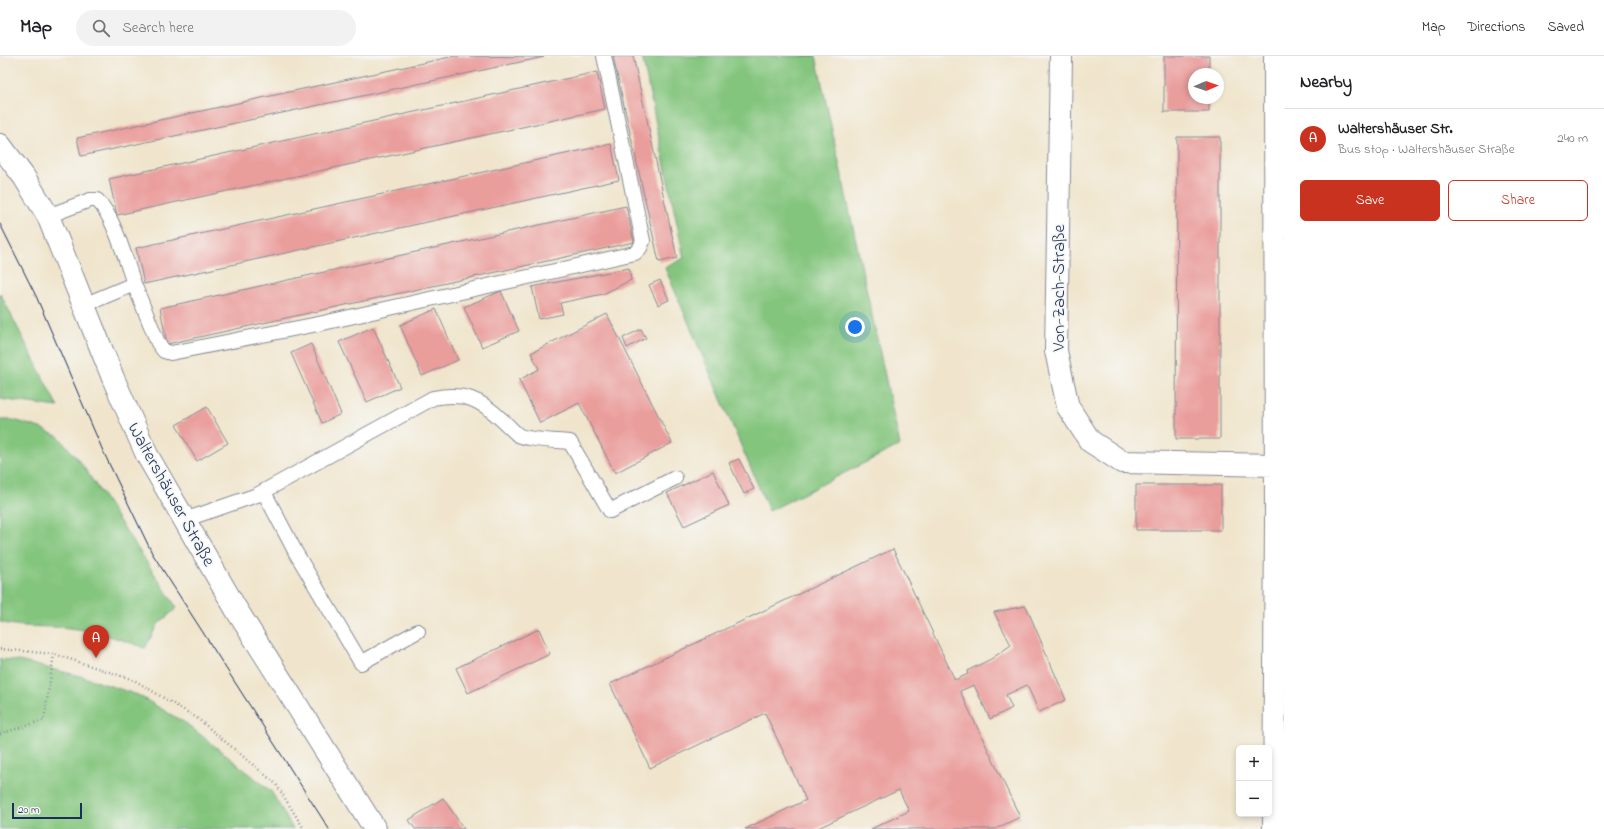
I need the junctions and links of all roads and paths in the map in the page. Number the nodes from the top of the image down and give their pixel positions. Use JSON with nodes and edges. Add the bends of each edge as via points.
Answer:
{"nodes":[{"id":1,"x":604,"y":56,"type":"edge"},
{"id":2,"x":1061,"y":56,"type":"edge"},
{"id":3,"x":1275,"y":56,"type":"edge"},
{"id":4,"x":0,"y":144,"type":"edge"},
{"id":5,"x":48,"y":216,"type":"junction"},
{"id":6,"x":134,"y":284,"type":"junction"},
{"id":7,"x":84,"y":305,"type":"junction"},
{"id":8,"x":1276,"y":465,"type":"junction"},
{"id":9,"x":675,"y":478,"type":"dead end"},
{"id":10,"x":264,"y":492,"type":"junction"},
{"id":11,"x":184,"y":520,"type":"junction"},
{"id":12,"x":1280,"y":521,"type":"edge"},
{"id":13,"x":418,"y":631,"type":"dead end"},
{"id":14,"x":0,"y":649,"type":"edge"},
{"id":15,"x":54,"y":654,"type":"junction"},
{"id":16,"x":0,"y":734,"type":"edge"},
{"id":17,"x":1279,"y":802,"type":"edge"},
{"id":18,"x":304,"y":829,"type":"edge"},
{"id":19,"x":375,"y":829,"type":"edge"},
{"id":20,"x":1274,"y":829,"type":"edge"}],
"edges":[{"from":1,"to":6,"type":"lane","via":[[643,241],[635,253],[323,323],[171,353],[164,351],[158,343]]},
{"from":2,"to":8,"type":"street","name":"Von-Zach-Straße","via":[[1056,351],[1068,407],[1090,442],[1122,462]]},
{"from":3,"to":8,"type":"street"},
{"from":4,"to":5,"type":"street","name":"Waltershäuser Straße"},
{"from":5,"to":6,"type":"lane","via":[[85,201],[97,200],[110,218]]},
{"from":5,"to":7,"type":"street","name":"Waltershäuser Straße"},
{"from":6,"to":7,"type":"lane"},
{"from":7,"to":11,"type":"street","name":"Waltershäuser Straße","via":[[146,455]]},
{"from":8,"to":12,"type":"street"},
{"from":9,"to":10,"type":"lane","via":[[610,511],[570,442],[519,436],[488,407],[474,399],[447,395],[433,398]]},
{"from":10,"to":11,"type":"lane"},
{"from":10,"to":13,"type":"lane","via":[[296,553],[361,663]]},
{"from":11,"to":19,"type":"street","name":"Waltershäuser Straße","via":[[236,608]]},
{"from":12,"to":17,"type":"street"},
{"from":14,"to":15,"type":"path"},
{"from":15,"to":16,"type":"path","via":[[44,720]]},
{"from":15,"to":18,"type":"path","via":[[134,680],[197,718],[276,784]]},
{"from":17,"to":20,"type":"street"}]}
